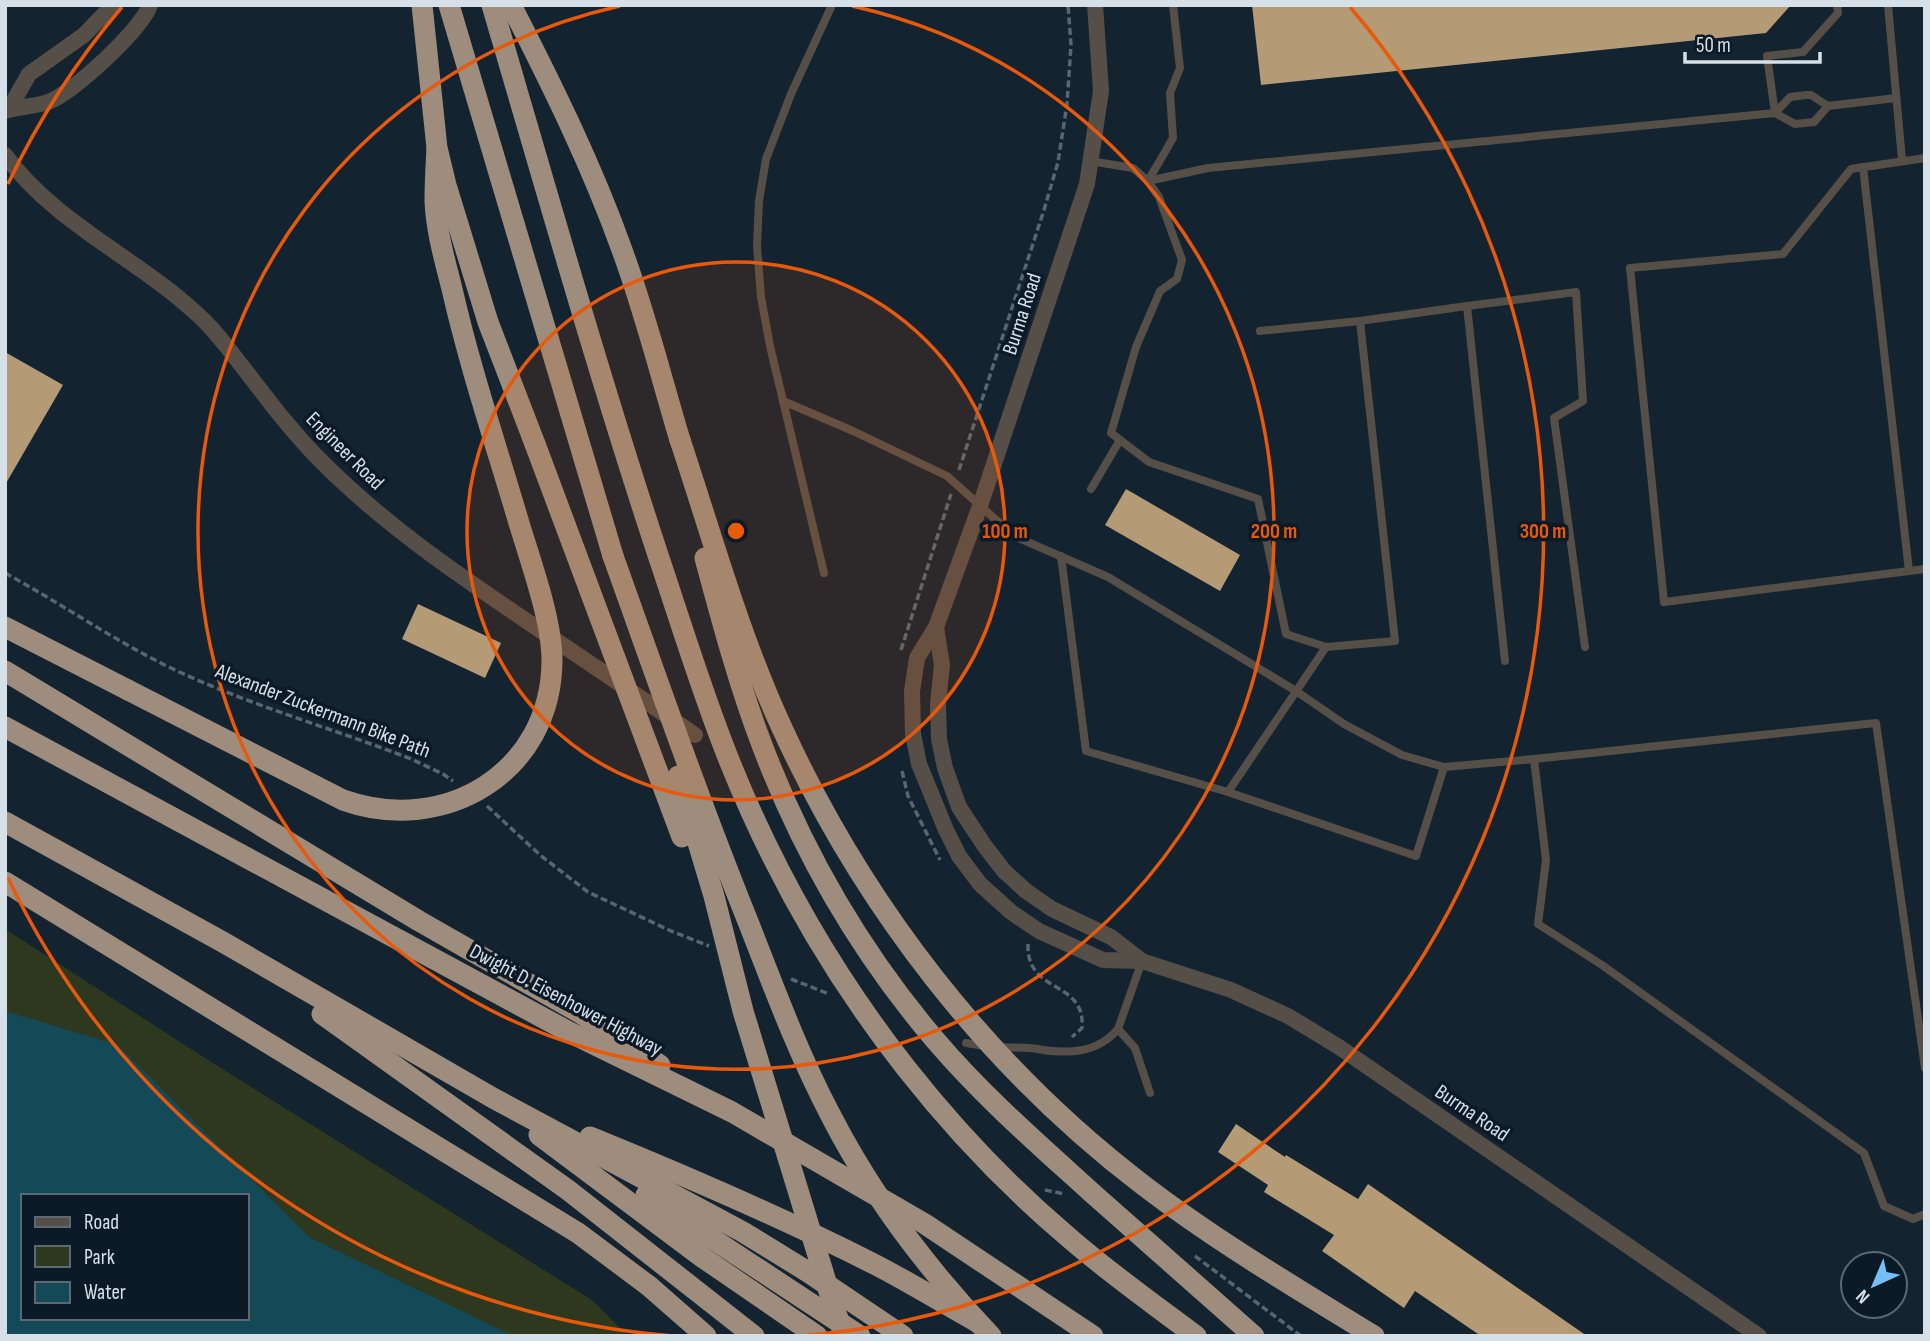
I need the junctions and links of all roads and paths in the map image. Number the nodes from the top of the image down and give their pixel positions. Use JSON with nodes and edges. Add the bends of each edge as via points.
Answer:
{"nodes":[{"id":1,"x":113,"y":5,"type":"edge"},
{"id":2,"x":150,"y":5,"type":"edge"},
{"id":3,"x":449,"y":5,"type":"edge"},
{"id":4,"x":492,"y":5,"type":"edge"},
{"id":5,"x":511,"y":5,"type":"edge"},
{"id":6,"x":832,"y":5,"type":"edge"},
{"id":7,"x":1068,"y":5,"type":"edge"},
{"id":8,"x":1095,"y":5,"type":"edge"},
{"id":9,"x":1173,"y":5,"type":"edge"},
{"id":10,"x":1838,"y":5,"type":"edge"},
{"id":11,"x":1888,"y":5,"type":"edge"},
{"id":12,"x":424,"y":15,"type":"edge"},
{"id":13,"x":1896,"y":98,"type":"junction"},
{"id":14,"x":1828,"y":106,"type":"junction"},
{"id":15,"x":7,"y":110,"type":"edge"},
{"id":16,"x":1775,"y":113,"type":"junction"},
{"id":17,"x":437,"y":148,"type":"junction"},
{"id":18,"x":5,"y":155,"type":"edge"},
{"id":19,"x":1925,"y":158,"type":"edge"},
{"id":20,"x":1902,"y":160,"type":"junction"},
{"id":21,"x":1090,"y":161,"type":"junction"},
{"id":22,"x":1863,"y":167,"type":"junction"},
{"id":23,"x":1148,"y":181,"type":"junction"},
{"id":24,"x":1467,"y":306,"type":"junction"},
{"id":25,"x":1360,"y":321,"type":"junction"},
{"id":26,"x":1260,"y":331,"type":"dead end"},
{"id":27,"x":783,"y":401,"type":"junction"},
{"id":28,"x":680,"y":440,"type":"junction"},
{"id":29,"x":1120,"y":440,"type":"junction"},
{"id":30,"x":955,"y":482,"type":"junction"},
{"id":31,"x":1091,"y":489,"type":"dead end"},
{"id":32,"x":950,"y":497,"type":"dead end"},
{"id":33,"x":980,"y":506,"type":"junction"},
{"id":34,"x":613,"y":556,"type":"junction"},
{"id":35,"x":1061,"y":556,"type":"junction"},
{"id":36,"x":1925,"y":569,"type":"edge"},
{"id":37,"x":1909,"y":571,"type":"junction"},
{"id":38,"x":5,"y":573,"type":"edge"},
{"id":39,"x":824,"y":573,"type":"dead end"},
{"id":40,"x":5,"y":626,"type":"edge"},
{"id":41,"x":936,"y":627,"type":"junction"},
{"id":42,"x":1326,"y":647,"type":"junction"},
{"id":43,"x":1586,"y":647,"type":"dead end"},
{"id":44,"x":1505,"y":661,"type":"dead end"},
{"id":45,"x":5,"y":671,"type":"edge"},
{"id":46,"x":1296,"y":691,"type":"junction"},
{"id":47,"x":5,"y":727,"type":"edge"},
{"id":48,"x":695,"y":735,"type":"dead end"},
{"id":49,"x":1534,"y":759,"type":"junction"},
{"id":50,"x":1444,"y":767,"type":"junction"},
{"id":51,"x":461,"y":786,"type":"dead end"},
{"id":52,"x":1228,"y":792,"type":"junction"},
{"id":53,"x":479,"y":799,"type":"dead end"},
{"id":54,"x":5,"y":822,"type":"edge"},
{"id":55,"x":5,"y":882,"type":"edge"},
{"id":56,"x":221,"y":942,"type":"junction"},
{"id":57,"x":1028,"y":942,"type":"dead end"},
{"id":58,"x":720,"y":951,"type":"dead end"},
{"id":59,"x":1142,"y":961,"type":"junction"},
{"id":60,"x":782,"y":975,"type":"dead end"},
{"id":61,"x":832,"y":995,"type":"dead end"},
{"id":62,"x":743,"y":1011,"type":"junction"},
{"id":63,"x":1118,"y":1029,"type":"junction"},
{"id":64,"x":1063,"y":1038,"type":"dead end"},
{"id":65,"x":966,"y":1043,"type":"dead end"},
{"id":66,"x":1925,"y":1068,"type":"edge"},
{"id":67,"x":466,"y":1083,"type":"junction"},
{"id":68,"x":1150,"y":1093,"type":"dead end"},
{"id":69,"x":732,"y":1112,"type":"junction"},
{"id":70,"x":1045,"y":1190,"type":"dead end"},
{"id":71,"x":1070,"y":1195,"type":"dead end"},
{"id":72,"x":1925,"y":1214,"type":"edge"},
{"id":73,"x":1192,"y":1254,"type":"dead end"},
{"id":74,"x":706,"y":1336,"type":"edge"},
{"id":75,"x":754,"y":1336,"type":"edge"},
{"id":76,"x":817,"y":1336,"type":"edge"},
{"id":77,"x":845,"y":1336,"type":"edge"},
{"id":78,"x":860,"y":1336,"type":"edge"},
{"id":79,"x":903,"y":1336,"type":"edge"},
{"id":80,"x":991,"y":1336,"type":"edge"},
{"id":81,"x":999,"y":1336,"type":"edge"},
{"id":82,"x":1093,"y":1336,"type":"edge"},
{"id":83,"x":1196,"y":1336,"type":"edge"},
{"id":84,"x":1254,"y":1336,"type":"edge"},
{"id":85,"x":1301,"y":1336,"type":"edge"},
{"id":86,"x":1374,"y":1336,"type":"edge"},
{"id":87,"x":1759,"y":1336,"type":"edge"}],
"edges":[{"from":1,"to":15,"type":"street","via":[[84,35],[29,74]]},
{"from":2,"to":15,"type":"street","via":[[127,38],[70,88],[50,102]]},
{"from":3,"to":34,"type":"highway"},
{"from":4,"to":83,"type":"highway","bridge":true,"via":[[616,425],[702,686],[739,785],[778,868],[844,981],[955,1127],[1067,1237]]},
{"from":5,"to":28,"type":"highway","via":[[582,151],[622,250]]},
{"from":6,"to":27,"type":"lane","via":[[766,159],[759,201],[761,298]]},
{"from":7,"to":30,"type":"path","via":[[1067,104],[1058,162]]},
{"from":8,"to":21,"type":"street","name":"Burma Road","via":[[1101,91]]},
{"from":9,"to":23,"type":"lane","via":[[1180,68],[1170,93],[1173,138]]},
{"from":10,"to":16,"type":"lane","via":[[1838,13],[1803,51],[1767,56]]},
{"from":11,"to":13,"type":"lane"},
{"from":12,"to":17,"type":"highway"},
{"from":13,"to":14,"type":"lane"},
{"from":13,"to":20,"type":"lane"},
{"from":14,"to":16,"type":"lane","via":[[1814,122],[1795,124]]},
{"from":14,"to":16,"type":"lane","via":[[1811,95],[1790,97]]},
{"from":16,"to":23,"type":"lane","via":[[1208,167]]},
{"from":17,"to":40,"type":"highway","bridge":true,"via":[[435,203],[448,273],[544,611],[552,661],[548,696],[535,730],[503,772],[476,792],[446,805],[415,811],[370,808],[343,800]]},
{"from":17,"to":62,"type":"highway","bridge":true,"via":[[488,322],[641,724]]},
{"from":18,"to":48,"type":"street","name":"Engineer Road","via":[[76,224],[199,315],[319,459],[386,520],[446,567]]},
{"from":19,"to":20,"type":"lane"},
{"from":20,"to":22,"type":"lane"},
{"from":21,"to":23,"type":"lane","via":[[1133,169]]},
{"from":21,"to":33,"type":"street","name":"Burma Road","via":[[1087,184]]},
{"from":22,"to":37,"type":"lane"},
{"from":22,"to":37,"type":"lane","via":[[1850,169],[1783,254],[1630,268],[1664,602]]},
{"from":23,"to":29,"type":"lane","via":[[1159,197],[1182,260],[1177,279],[1160,291],[1136,347],[1111,433]]},
{"from":24,"to":25,"type":"lane"},
{"from":24,"to":43,"type":"lane","via":[[1576,292],[1583,401],[1554,418]]},
{"from":24,"to":44,"type":"lane"},
{"from":25,"to":26,"type":"lane"},
{"from":25,"to":42,"type":"lane","via":[[1395,641]]},
{"from":27,"to":30,"type":"lane"},
{"from":27,"to":39,"type":"lane"},
{"from":28,"to":84,"type":"highway","bridge":true,"via":[[704,553],[748,707],[792,816],[847,919],[912,1011],[986,1096]]},
{"from":28,"to":86,"type":"highway","bridge":true,"via":[[739,619],[782,728],[849,855],[922,962],[1024,1079],[1119,1166],[1203,1229]]},
{"from":29,"to":31,"type":"lane"},
{"from":29,"to":42,"type":"lane","via":[[1149,462],[1258,499],[1286,634]]},
{"from":30,"to":32,"type":"path"},
{"from":30,"to":33,"type":"lane"},
{"from":33,"to":35,"type":"lane","via":[[1014,536]]},
{"from":33,"to":41,"type":"street","name":"Burma Road"},
{"from":34,"to":62,"type":"highway","bridge":true},
{"from":34,"to":80,"type":"highway","bridge":true,"via":[[717,845],[817,1089],[888,1211]]},
{"from":35,"to":46,"type":"lane","via":[[1108,577]]},
{"from":35,"to":52,"type":"lane","via":[[1086,751]]},
{"from":36,"to":37,"type":"lane"},
{"from":38,"to":51,"type":"path","name":"Alexander Zuckermann Bike Path","via":[[187,676],[411,759]]},
{"from":41,"to":59,"type":"street","name":"Burma Road","via":[[942,665],[939,739],[959,807],[1004,871],[1026,891],[1111,937]]},
{"from":41,"to":59,"type":"street","name":"Burma Road","via":[[917,658],[913,734],[931,796],[959,856],[980,884],[1039,931],[1103,960]]},
{"from":42,"to":46,"type":"lane"},
{"from":45,"to":69,"type":"highway","via":[[580,1013]]},
{"from":46,"to":50,"type":"lane","via":[[1402,755]]},
{"from":46,"to":52,"type":"lane"},
{"from":47,"to":69,"type":"highway","name":"Dwight D. Eisenhower Highway","via":[[572,1033]]},
{"from":49,"to":50,"type":"lane"},
{"from":49,"to":66,"type":"lane","via":[[1876,723]]},
{"from":49,"to":72,"type":"lane","via":[[1546,860],[1538,924],[1864,1153],[1884,1206],[1913,1219]]},
{"from":50,"to":52,"type":"lane","via":[[1416,856]]},
{"from":53,"to":58,"type":"path","via":[[588,892]]},
{"from":54,"to":56,"type":"highway"},
{"from":55,"to":74,"type":"highway","via":[[578,1233]]},
{"from":56,"to":67,"type":"highway"},
{"from":56,"to":75,"type":"highway","via":[[527,1159]]},
{"from":57,"to":64,"type":"path","via":[[1035,972],[1079,1006],[1082,1028],[1073,1037]]},
{"from":59,"to":63,"type":"lane"},
{"from":59,"to":87,"type":"street","name":"Burma Road","via":[[1231,990],[1308,1028]]},
{"from":60,"to":61,"type":"path"},
{"from":62,"to":77,"type":"highway","bridge":true},
{"from":63,"to":65,"type":"lane","via":[[1100,1044],[1077,1051]]},
{"from":63,"to":68,"type":"lane","via":[[1135,1048]]},
{"from":67,"to":76,"type":"highway"},
{"from":67,"to":78,"type":"highway","via":[[669,1209]]},
{"from":67,"to":79,"type":"highway","via":[[743,1232]]},
{"from":67,"to":81,"type":"highway","via":[[789,1223],[876,1265]]},
{"from":69,"to":82,"type":"highway","name":"Dwight D. Eisenhower Highway","via":[[925,1224]]},
{"from":70,"to":71,"type":"path"},
{"from":73,"to":85,"type":"path"}]}
